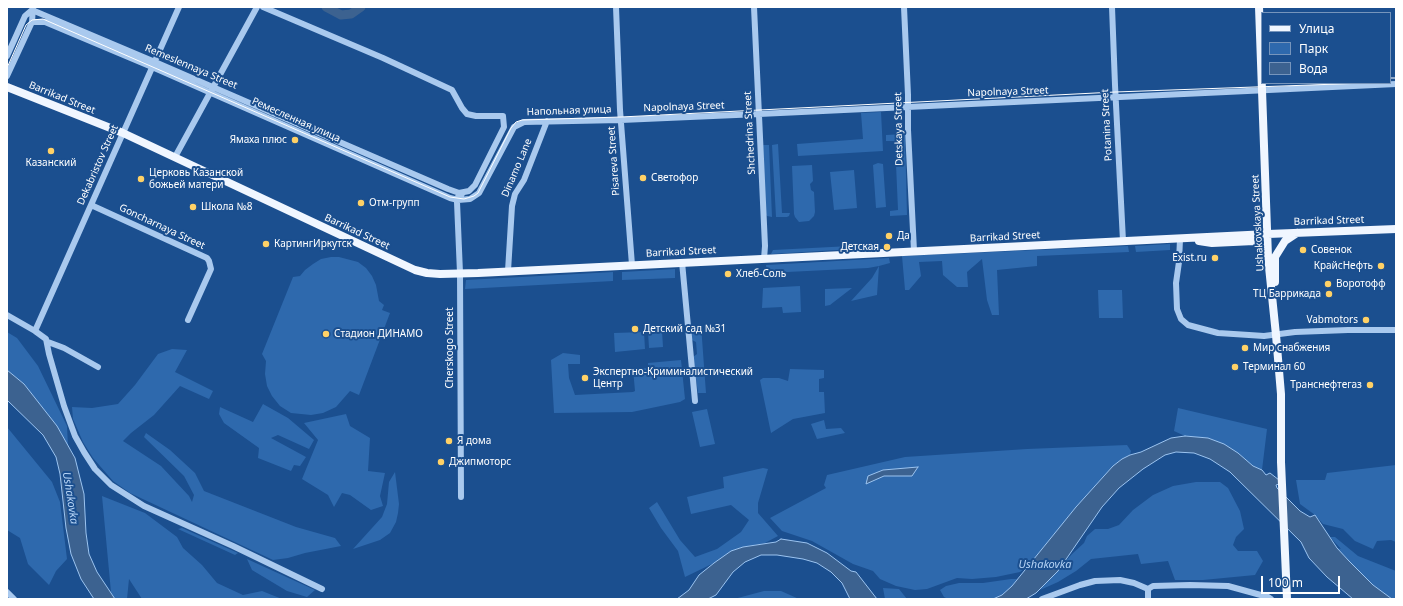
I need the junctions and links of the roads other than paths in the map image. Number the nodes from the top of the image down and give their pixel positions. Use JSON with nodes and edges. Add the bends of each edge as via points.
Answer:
{"nodes":[{"id":1,"x":179,"y":7,"type":"edge"},
{"id":2,"x":257,"y":7,"type":"edge"},
{"id":3,"x":263,"y":7,"type":"edge"},
{"id":4,"x":616,"y":7,"type":"edge"},
{"id":5,"x":754,"y":7,"type":"edge"},
{"id":6,"x":904,"y":7,"type":"edge"},
{"id":7,"x":1112,"y":7,"type":"edge"},
{"id":8,"x":1259,"y":7,"type":"edge"},
{"id":9,"x":33,"y":9,"type":"edge"},
{"id":10,"x":32,"y":22,"type":"junction"},
{"id":11,"x":7,"y":56,"type":"edge"},
{"id":12,"x":1261,"y":63,"type":"edge"},
{"id":13,"x":154,"y":65,"type":"junction"},
{"id":14,"x":7,"y":76,"type":"edge"},
{"id":15,"x":1262,"y":84,"type":"edge"},
{"id":16,"x":1396,"y":84,"type":"edge"},
{"id":17,"x":7,"y":87,"type":"edge"},
{"id":18,"x":211,"y":90,"type":"junction"},
{"id":19,"x":1262,"y":91,"type":"junction"},
{"id":20,"x":1115,"y":98,"type":"junction"},
{"id":21,"x":907,"y":107,"type":"junction"},
{"id":22,"x":759,"y":114,"type":"junction"},
{"id":23,"x":621,"y":120,"type":"junction"},
{"id":24,"x":547,"y":121,"type":"junction"},
{"id":25,"x":123,"y":133,"type":"junction"},
{"id":26,"x":175,"y":157,"type":"junction"},
{"id":27,"x":459,"y":193,"type":"junction"},
{"id":28,"x":475,"y":197,"type":"junction"},
{"id":29,"x":458,"y":200,"type":"junction"},
{"id":30,"x":91,"y":205,"type":"junction"},
{"id":31,"x":1396,"y":229,"type":"edge"},
{"id":32,"x":1298,"y":233,"type":"junction"},
{"id":33,"x":1268,"y":234,"type":"junction"},
{"id":34,"x":1180,"y":239,"type":"junction"},
{"id":35,"x":1124,"y":241,"type":"junction"},
{"id":36,"x":914,"y":251,"type":"junction"},
{"id":37,"x":1268,"y":257,"type":"junction"},
{"id":38,"x":764,"y":258,"type":"junction"},
{"id":39,"x":682,"y":262,"type":"junction"},
{"id":40,"x":632,"y":264,"type":"junction"},
{"id":41,"x":508,"y":271,"type":"junction"},
{"id":42,"x":460,"y":274,"type":"junction"},
{"id":43,"x":7,"y":315,"type":"edge"},
{"id":44,"x":188,"y":320,"type":"dead end"},
{"id":45,"x":1396,"y":330,"type":"edge"},
{"id":46,"x":35,"y":331,"type":"junction"},
{"id":47,"x":1276,"y":334,"type":"junction"},
{"id":48,"x":48,"y":342,"type":"junction"},
{"id":49,"x":98,"y":367,"type":"dead end"},
{"id":50,"x":695,"y":401,"type":"dead end"},
{"id":51,"x":461,"y":496,"type":"dead end"},
{"id":52,"x":322,"y":589,"type":"dead end"},
{"id":53,"x":1148,"y":589,"type":"junction"},
{"id":54,"x":7,"y":592,"type":"edge"},
{"id":55,"x":14,"y":599,"type":"edge"},
{"id":56,"x":1042,"y":599,"type":"edge"},
{"id":57,"x":1148,"y":599,"type":"edge"},
{"id":58,"x":1271,"y":599,"type":"edge"},
{"id":59,"x":1287,"y":599,"type":"edge"}],
"edges":[{"from":1,"to":13,"type":"street","name":"Dekabristov Street"},
{"from":2,"to":18,"type":"street"},
{"from":3,"to":27,"type":"street","via":[[452,90],[467,114],[503,116],[504,127],[475,185],[469,191]]},
{"from":4,"to":23,"type":"street","name":"Pisareva Street"},
{"from":5,"to":22,"type":"street","name":"Shchedrina Street"},
{"from":6,"to":21,"type":"street","name":"Detskaya Street"},
{"from":7,"to":20,"type":"street","name":"Potanina Street"},
{"from":8,"to":12,"type":"main road","name":"Ushakovskaya Street"},
{"from":9,"to":10,"type":"street"},
{"from":9,"to":11,"type":"street","via":[[25,16]]},
{"from":9,"to":13,"type":"street","name":"Remeslennaya Street"},
{"from":10,"to":13,"type":"street","name":"Ремесленная улица","via":[[45,22]]},
{"from":10,"to":14,"type":"street"},
{"from":13,"to":18,"type":"street","name":"Ремесленная улица"},
{"from":13,"to":25,"type":"street","name":"Dekabristov Street"},
{"from":15,"to":19,"type":"main road","name":"Ushakovskaya Street"},
{"from":16,"to":19,"type":"street","name":"Napolnaya Street"},
{"from":17,"to":25,"type":"main road","name":"Barrikad Street"},
{"from":18,"to":26,"type":"street"},
{"from":18,"to":27,"type":"street","name":"Remeslennaya Street"},
{"from":18,"to":29,"type":"street","name":"Ремесленная улица"},
{"from":19,"to":20,"type":"street","name":"Napolnaya Street"},
{"from":19,"to":33,"type":"main road","name":"Ushakovskaya Street"},
{"from":20,"to":21,"type":"street","name":"Napolnaya Street"},
{"from":20,"to":35,"type":"street","name":"Potanina Street"},
{"from":21,"to":22,"type":"street","name":"Napolnaya Street"},
{"from":21,"to":36,"type":"street","name":"Detskaya Street"},
{"from":22,"to":23,"type":"street","name":"Napolnaya Street"},
{"from":22,"to":38,"type":"street","name":"Shchedrina Street"},
{"from":23,"to":24,"type":"street","name":"Напольная улица"},
{"from":23,"to":40,"type":"street","name":"Pisareva Street"},
{"from":24,"to":28,"type":"street","name":"Напольная улица","via":[[524,122],[514,127],[482,189]]},
{"from":24,"to":41,"type":"street","name":"Dinamo Lane","via":[[524,180],[515,194]]},
{"from":25,"to":26,"type":"main road","name":"Barrikad Street"},
{"from":25,"to":30,"type":"street","name":"Dekabristov Street"},
{"from":26,"to":42,"type":"main road","name":"Barrikad Street","via":[[415,270],[426,273]]},
{"from":27,"to":28,"type":"street","name":"Remeslennaya Street"},
{"from":27,"to":29,"type":"street","name":"Cherskogo Street"},
{"from":28,"to":29,"type":"street","name":"Ремесленная улица"},
{"from":29,"to":42,"type":"street","name":"Cherskogo Street"},
{"from":30,"to":44,"type":"street","name":"Goncharnaya Street","via":[[207,258],[211,269]]},
{"from":30,"to":46,"type":"street","name":"Dekabristov Street"},
{"from":31,"to":32,"type":"main road","name":"Barrikad Street"},
{"from":32,"to":33,"type":"main road","name":"Barrikad Street"},
{"from":32,"to":47,"type":"main road","via":[[1285,241],[1275,257]]},
{"from":33,"to":34,"type":"main road","name":"Barrikad Street"},
{"from":33,"to":37,"type":"main road","name":"Ushakovskaya Street"},
{"from":34,"to":35,"type":"main road","name":"Barrikad Street"},
{"from":34,"to":37,"type":"main road","via":[[1212,243],[1254,241]]},
{"from":34,"to":47,"type":"street","via":[[1176,302],[1181,319],[1188,324],[1218,333],[1248,336]]},
{"from":35,"to":36,"type":"main road","name":"Barrikad Street"},
{"from":36,"to":38,"type":"main road","name":"Barrikad Street"},
{"from":37,"to":47,"type":"main road","name":"Ushakovskaya Street"},
{"from":38,"to":39,"type":"main road","name":"Barrikad Street"},
{"from":39,"to":40,"type":"main road","name":"Barrikad Street"},
{"from":39,"to":50,"type":"street"},
{"from":40,"to":41,"type":"main road","name":"Barrikad Street"},
{"from":41,"to":42,"type":"main road","name":"Barrikad Street"},
{"from":42,"to":51,"type":"street","name":"Cherskogo Street"},
{"from":43,"to":46,"type":"street"},
{"from":45,"to":47,"type":"street"},
{"from":46,"to":48,"type":"street"},
{"from":47,"to":59,"type":"main road","name":"Ushakovskaya Street","via":[[1281,394]]},
{"from":48,"to":49,"type":"street"},
{"from":48,"to":52,"type":"street","via":[[49,354],[75,436],[95,469],[111,485],[144,506]]},
{"from":53,"to":56,"type":"street","via":[[1120,580],[1095,581]]},
{"from":53,"to":57,"type":"street"},
{"from":53,"to":58,"type":"street","via":[[1153,586],[1228,586]]},
{"from":54,"to":55,"type":"street"}]}
